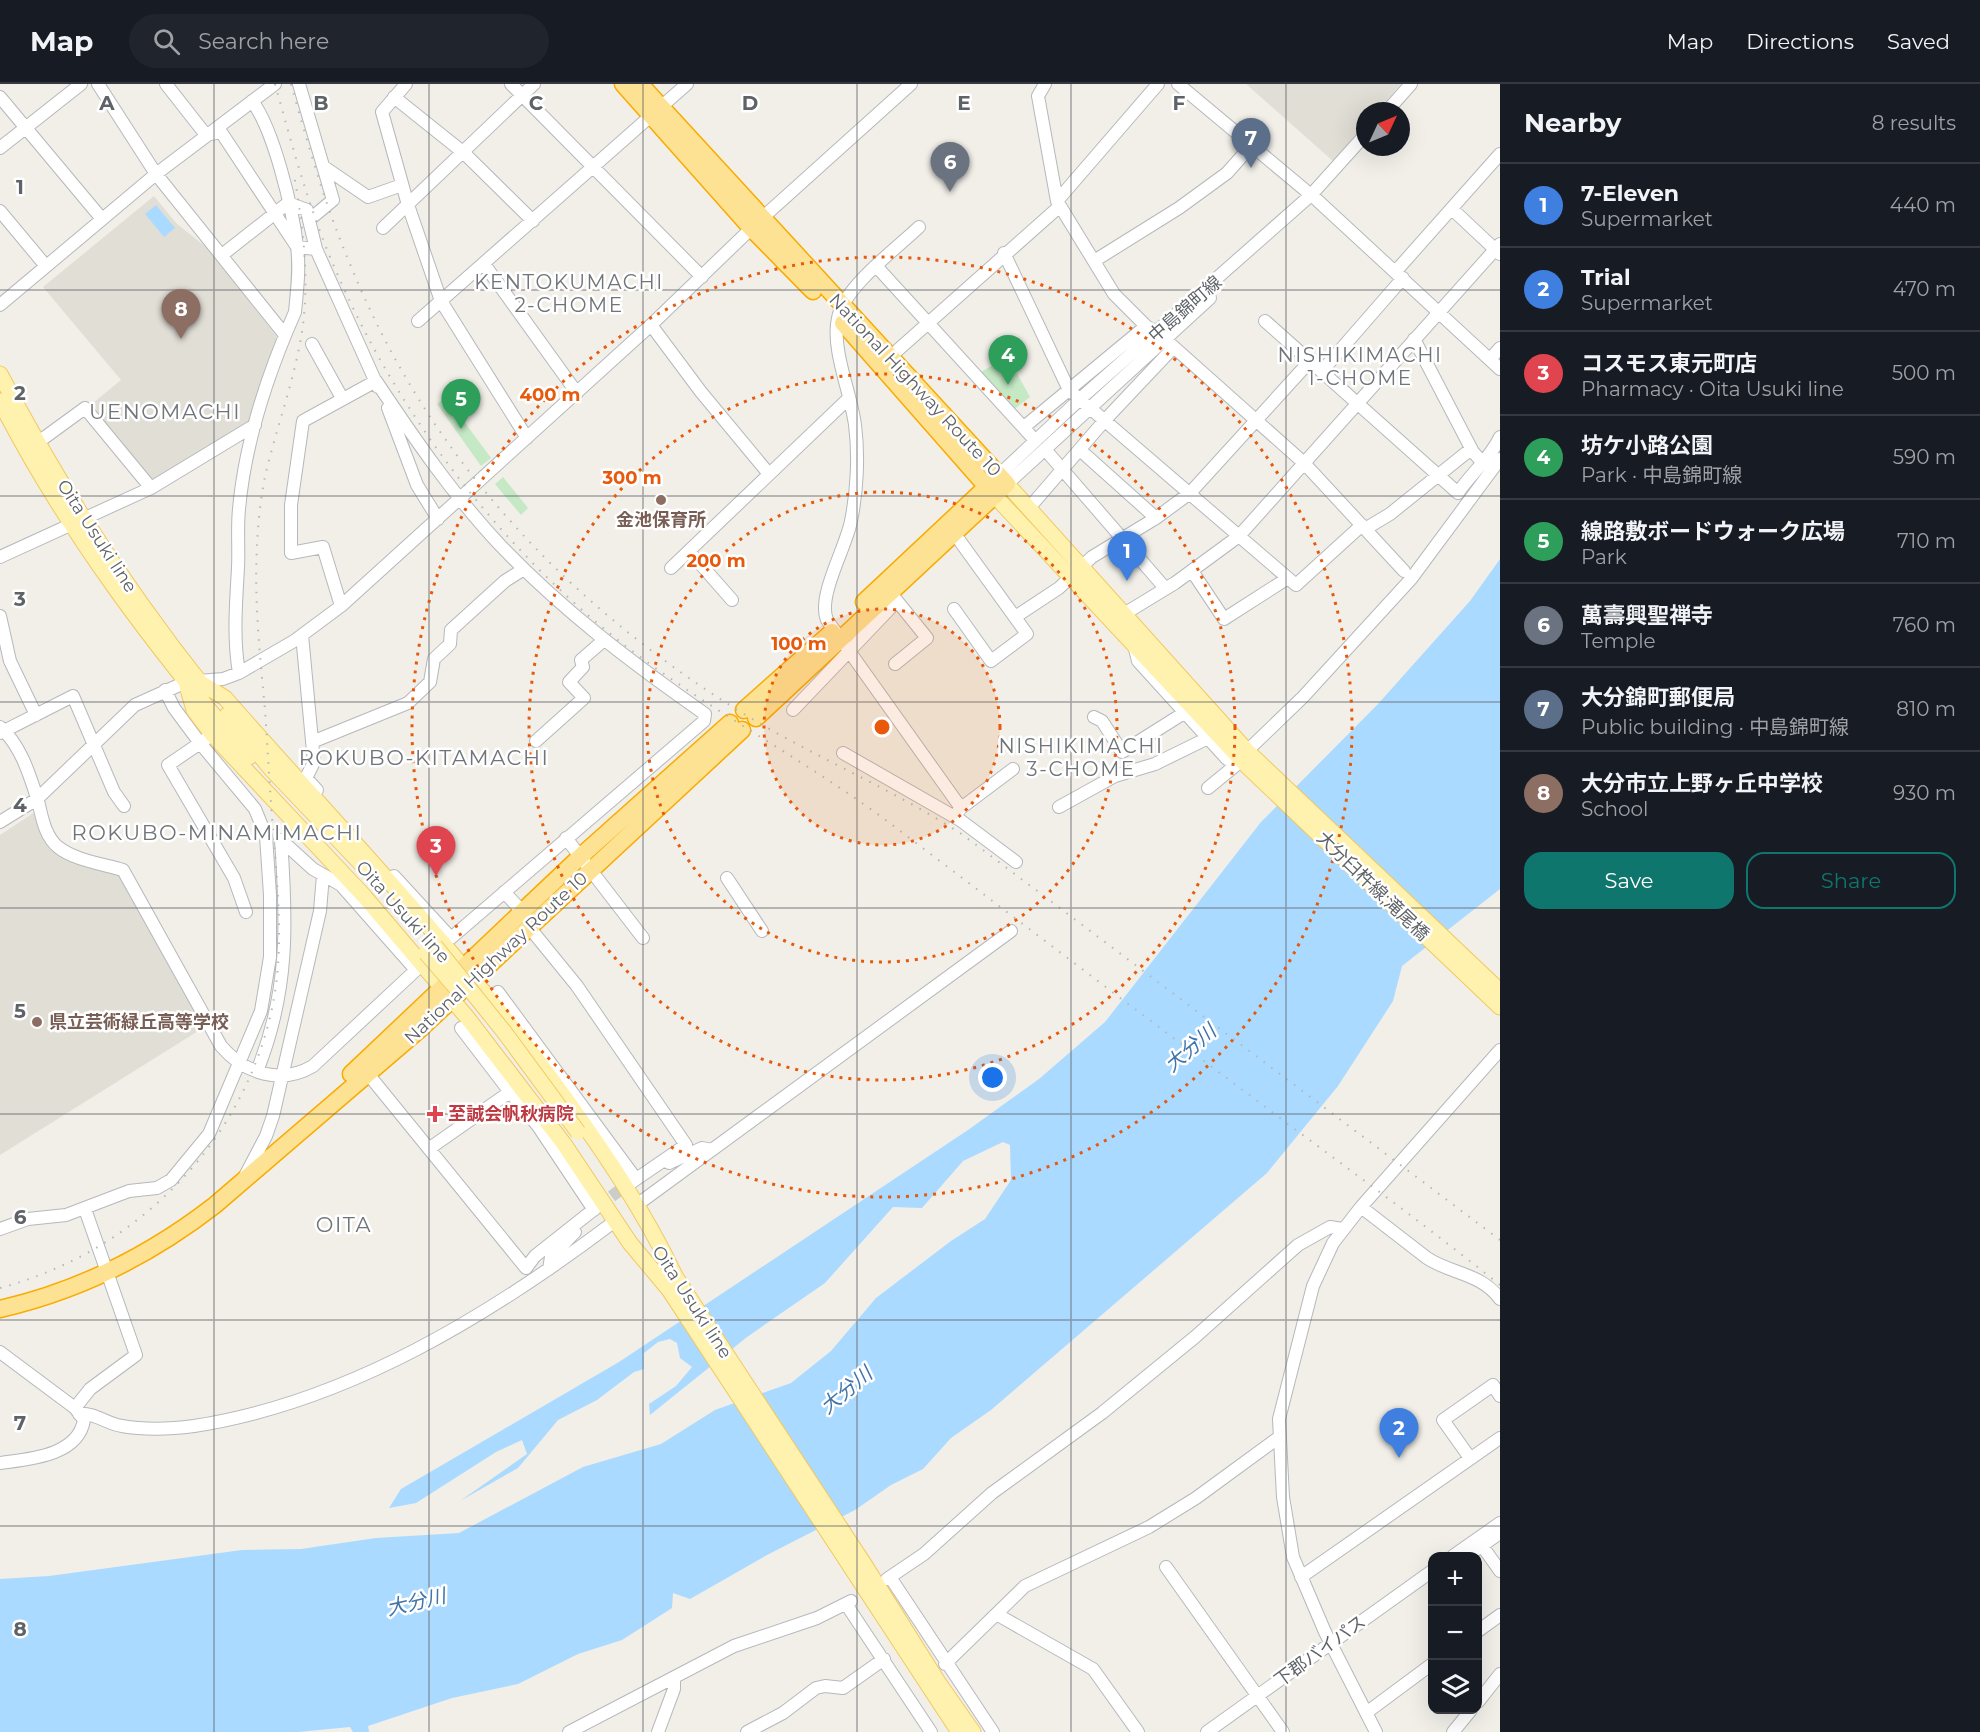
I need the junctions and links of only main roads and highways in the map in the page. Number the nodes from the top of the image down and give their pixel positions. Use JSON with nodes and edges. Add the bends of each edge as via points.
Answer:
{"nodes":[{"id":1,"x":623,"y":84,"type":"edge"},
{"id":2,"x":640,"y":84,"type":"edge"},
{"id":3,"x":657,"y":112,"type":"junction"},
{"id":4,"x":840,"y":312,"type":"junction"},
{"id":5,"x":0,"y":374,"type":"edge"},
{"id":6,"x":0,"y":402,"type":"edge"},
{"id":7,"x":997,"y":486,"type":"junction"},
{"id":8,"x":79,"y":523,"type":"junction"},
{"id":9,"x":1077,"y":571,"type":"junction"},
{"id":10,"x":841,"y":640,"type":"junction"},
{"id":11,"x":194,"y":682,"type":"junction"},
{"id":12,"x":750,"y":714,"type":"dead end"},
{"id":13,"x":736,"y":726,"type":"dead end"},
{"id":14,"x":1244,"y":759,"type":"junction"},
{"id":15,"x":470,"y":973,"type":"junction"},
{"id":16,"x":1500,"y":991,"type":"edge"},
{"id":17,"x":447,"y":993,"type":"junction"},
{"id":18,"x":1500,"y":1007,"type":"edge"},
{"id":19,"x":243,"y":1180,"type":"junction"},
{"id":20,"x":629,"y":1217,"type":"junction"},
{"id":21,"x":674,"y":1286,"type":"junction"},
{"id":22,"x":0,"y":1310,"type":"edge"},
{"id":23,"x":859,"y":1568,"type":"junction"},
{"id":24,"x":959,"y":1732,"type":"edge"},
{"id":25,"x":973,"y":1732,"type":"edge"}],
"edges":[{"from":1,"to":3,"type":"highway","name":"National Highway Route 10"},
{"from":2,"to":3,"type":"highway","name":"National Highway Route 10"},
{"from":3,"to":4,"type":"highway","name":"National Highway Route 10"},
{"from":4,"to":7,"type":"highway","name":"National Highway Route 10"},
{"from":4,"to":7,"type":"highway","name":"National Highway Route 10","via":[[890,357]]},
{"from":5,"to":8,"type":"main road","name":"Oita Usuki line"},
{"from":6,"to":8,"type":"main road","name":"Oita Usuki line","via":[[45,480]]},
{"from":7,"to":9,"type":"main road"},
{"from":7,"to":9,"type":"main road","via":[[1029,508]]},
{"from":7,"to":10,"type":"highway","name":"National Highway Route 10"},
{"from":7,"to":10,"type":"highway","name":"National Highway Route 10","via":[[894,597]]},
{"from":8,"to":11,"type":"main road","name":"Oita Usuki line"},
{"from":9,"to":14,"type":"main road","via":[[1133,644]]},
{"from":9,"to":14,"type":"main road","via":[[1124,614]]},
{"from":10,"to":12,"type":"highway","name":"National Highway Route 10"},
{"from":11,"to":15,"type":"main road","via":[[225,698],[334,814]]},
{"from":11,"to":17,"type":"main road","via":[[194,710],[206,739],[364,896]]},
{"from":11,"to":20,"type":"main road","name":"Oita Usuki line","bridge":true,"via":[[264,775],[430,949],[574,1135]]},
{"from":13,"to":15,"type":"highway","name":"National Highway Route 10"},
{"from":14,"to":16,"type":"main road","name":"大分臼杵線;滝尾橋"},
{"from":14,"to":18,"type":"main road","name":"大分臼杵線;滝尾橋"},
{"from":15,"to":17,"type":"highway","name":"National Highway Route 10"},
{"from":15,"to":20,"type":"main road","via":[[535,1048]]},
{"from":17,"to":19,"type":"highway","name":"National Highway Route 10"},
{"from":17,"to":19,"type":"highway","name":"National Highway Route 10","via":[[368,1074]]},
{"from":17,"to":20,"type":"main road","via":[[512,1084]]},
{"from":19,"to":22,"type":"highway","name":"National Highway Route 10","via":[[183,1230],[109,1270],[58,1292]]},
{"from":20,"to":21,"type":"main road"},
{"from":20,"to":21,"type":"main road"},
{"from":21,"to":23,"type":"main road","name":"Oita Usuki line"},
{"from":23,"to":24,"type":"main road","name":"Oita Usuki line"},
{"from":23,"to":25,"type":"main road","name":"Oita Usuki line"}]}
